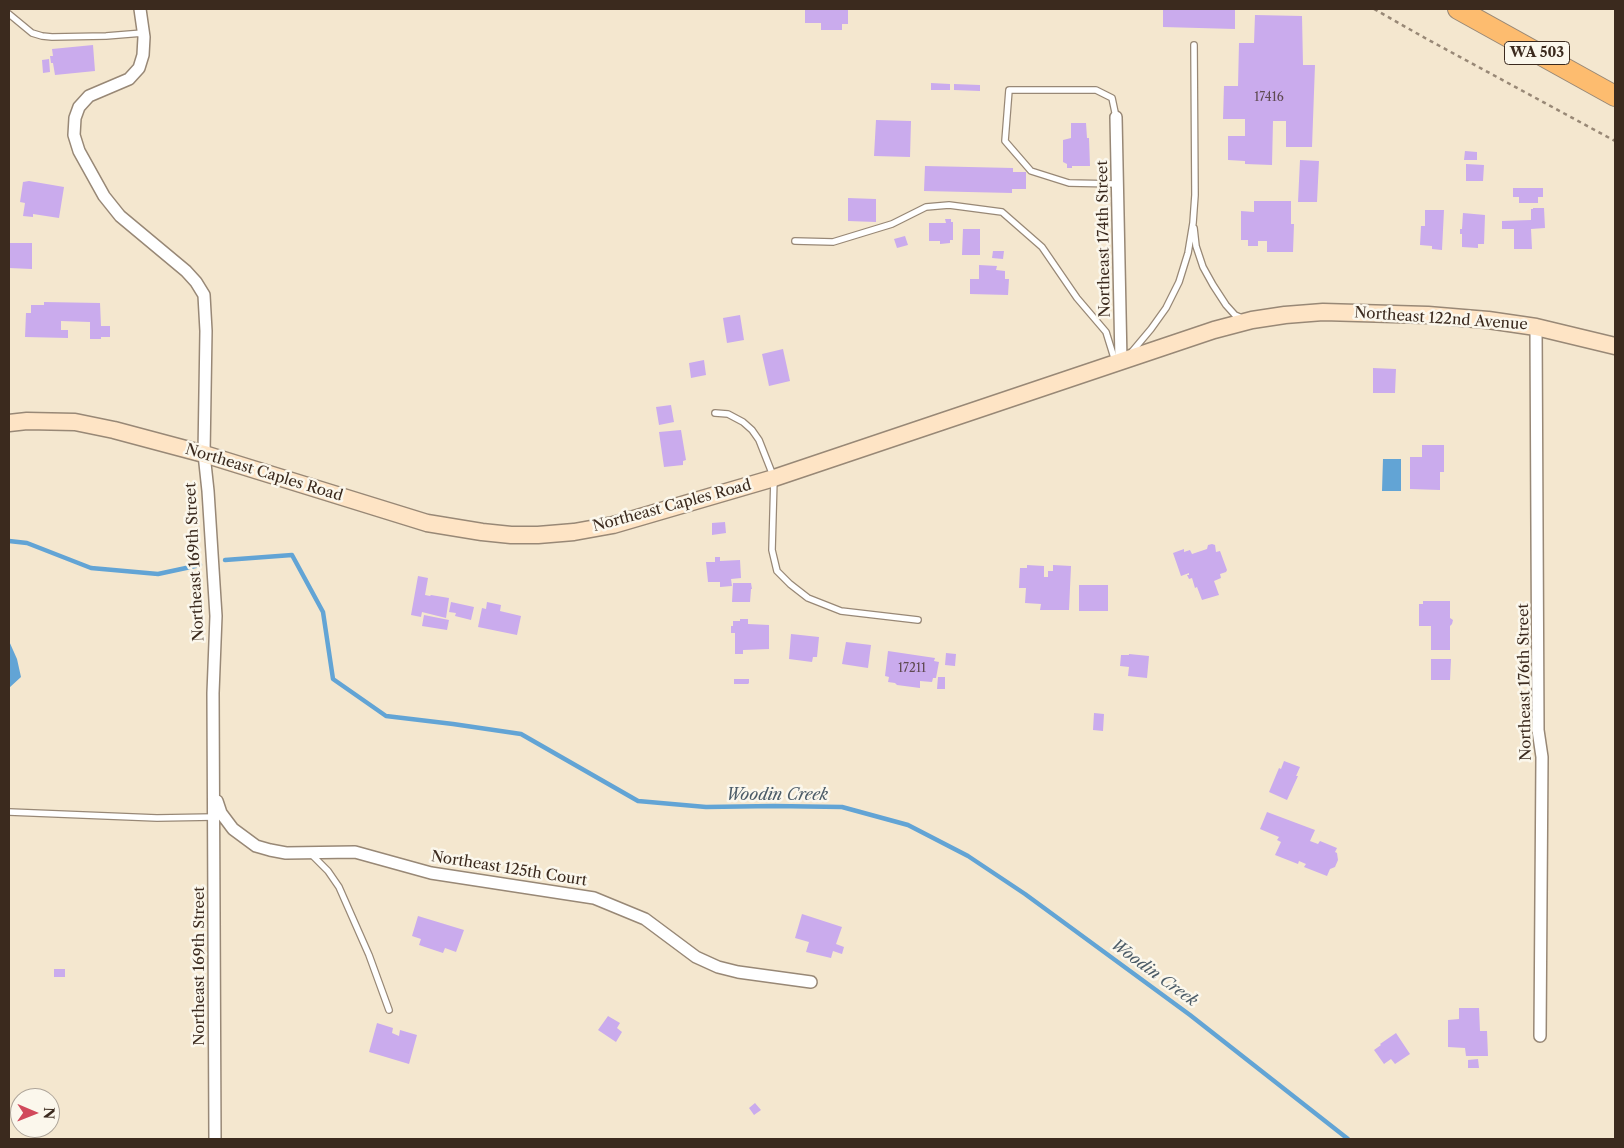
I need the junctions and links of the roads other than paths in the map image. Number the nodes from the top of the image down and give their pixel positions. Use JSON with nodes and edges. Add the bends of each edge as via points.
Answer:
{"nodes":[{"id":1,"x":140,"y":9,"type":"edge"},
{"id":2,"x":1458,"y":9,"type":"edge"},
{"id":3,"x":9,"y":14,"type":"edge"},
{"id":4,"x":144,"y":33,"type":"junction"},
{"id":5,"x":1194,"y":45,"type":"dead end"},
{"id":6,"x":1615,"y":96,"type":"edge"},
{"id":7,"x":1116,"y":117,"type":"joint"},
{"id":8,"x":1118,"y":184,"type":"junction"},
{"id":9,"x":1193,"y":223,"type":"junction"},
{"id":10,"x":795,"y":241,"type":"dead end"},
{"id":11,"x":1252,"y":320,"type":"junction"},
{"id":12,"x":1536,"y":327,"type":"junction"},
{"id":13,"x":1615,"y":346,"type":"edge"},
{"id":14,"x":1121,"y":361,"type":"junction"},
{"id":15,"x":715,"y":413,"type":"dead end"},
{"id":16,"x":9,"y":423,"type":"edge"},
{"id":17,"x":204,"y":454,"type":"junction"},
{"id":18,"x":774,"y":478,"type":"junction"},
{"id":19,"x":918,"y":620,"type":"dead end"},
{"id":20,"x":214,"y":792,"type":"junction"},
{"id":21,"x":9,"y":812,"type":"edge"},
{"id":22,"x":214,"y":817,"type":"junction"},
{"id":23,"x":308,"y":852,"type":"junction"},
{"id":24,"x":811,"y":982,"type":"dead end"},
{"id":25,"x":389,"y":1010,"type":"dead end"},
{"id":26,"x":1540,"y":1036,"type":"dead end"},
{"id":27,"x":215,"y":1139,"type":"edge"}],
"edges":[{"from":1,"to":4,"type":"street","name":"Northeast 169th Street"},
{"from":2,"to":6,"type":"highway","number":"WA 503"},
{"from":3,"to":4,"type":"lane","via":[[32,33],[42,36]]},
{"from":4,"to":17,"type":"street","name":"Northeast 169th Street","via":[[139,68],[129,79],[90,96],[79,107],[74,135],[79,151],[104,196],[120,216],[186,271],[204,295]]},
{"from":5,"to":9,"type":"lane"},
{"from":7,"to":8,"type":"street","name":"Northeast 174th Street"},
{"from":7,"to":8,"type":"lane","via":[[1112,98],[1096,90],[1009,90],[1005,141],[1031,171],[1069,183]]},
{"from":8,"to":14,"type":"street","name":"Northeast 174th Street"},
{"from":9,"to":11,"type":"lane","via":[[1196,246],[1213,286],[1236,315]]},
{"from":9,"to":14,"type":"lane","via":[[1179,282],[1166,308]]},
{"from":10,"to":14,"type":"lane","via":[[833,242],[892,224],[926,207],[949,205],[1002,212],[1042,247],[1106,332]]},
{"from":11,"to":12,"type":"main road","name":"Northeast 122nd Avenue","via":[[1323,312],[1364,312],[1488,320]]},
{"from":11,"to":14,"type":"main road","name":"Northeast 122nd Avenue"},
{"from":12,"to":13,"type":"main road","name":"Northeast 122nd Avenue"},
{"from":12,"to":26,"type":"street","name":"Northeast 176th Street","via":[[1538,730],[1542,757]]},
{"from":14,"to":18,"type":"main road","name":"Northeast Caples Road"},
{"from":15,"to":18,"type":"lane","via":[[728,414],[752,430]]},
{"from":16,"to":17,"type":"main road","name":"Northeast Caples Road","via":[[75,422]]},
{"from":17,"to":18,"type":"main road","name":"Northeast Caples Road","via":[[427,523],[511,534],[574,532],[612,525]]},
{"from":17,"to":20,"type":"street","name":"Northeast 169th Street","via":[[216,616]]},
{"from":18,"to":19,"type":"lane","via":[[772,550],[778,571],[790,584],[808,598],[841,611]]},
{"from":20,"to":22,"type":"street","name":"Northeast 169th Street"},
{"from":20,"to":23,"type":"street","name":"Northeast 125th Court","via":[[221,813],[233,829],[256,846],[286,853]]},
{"from":21,"to":22,"type":"lane"},
{"from":22,"to":27,"type":"street","name":"Northeast 169th Street"},
{"from":23,"to":24,"type":"street","name":"Northeast 125th Court","via":[[355,852],[431,873],[594,898],[645,919],[696,957],[718,967]]},
{"from":23,"to":25,"type":"lane","via":[[339,887],[369,954]]}]}
